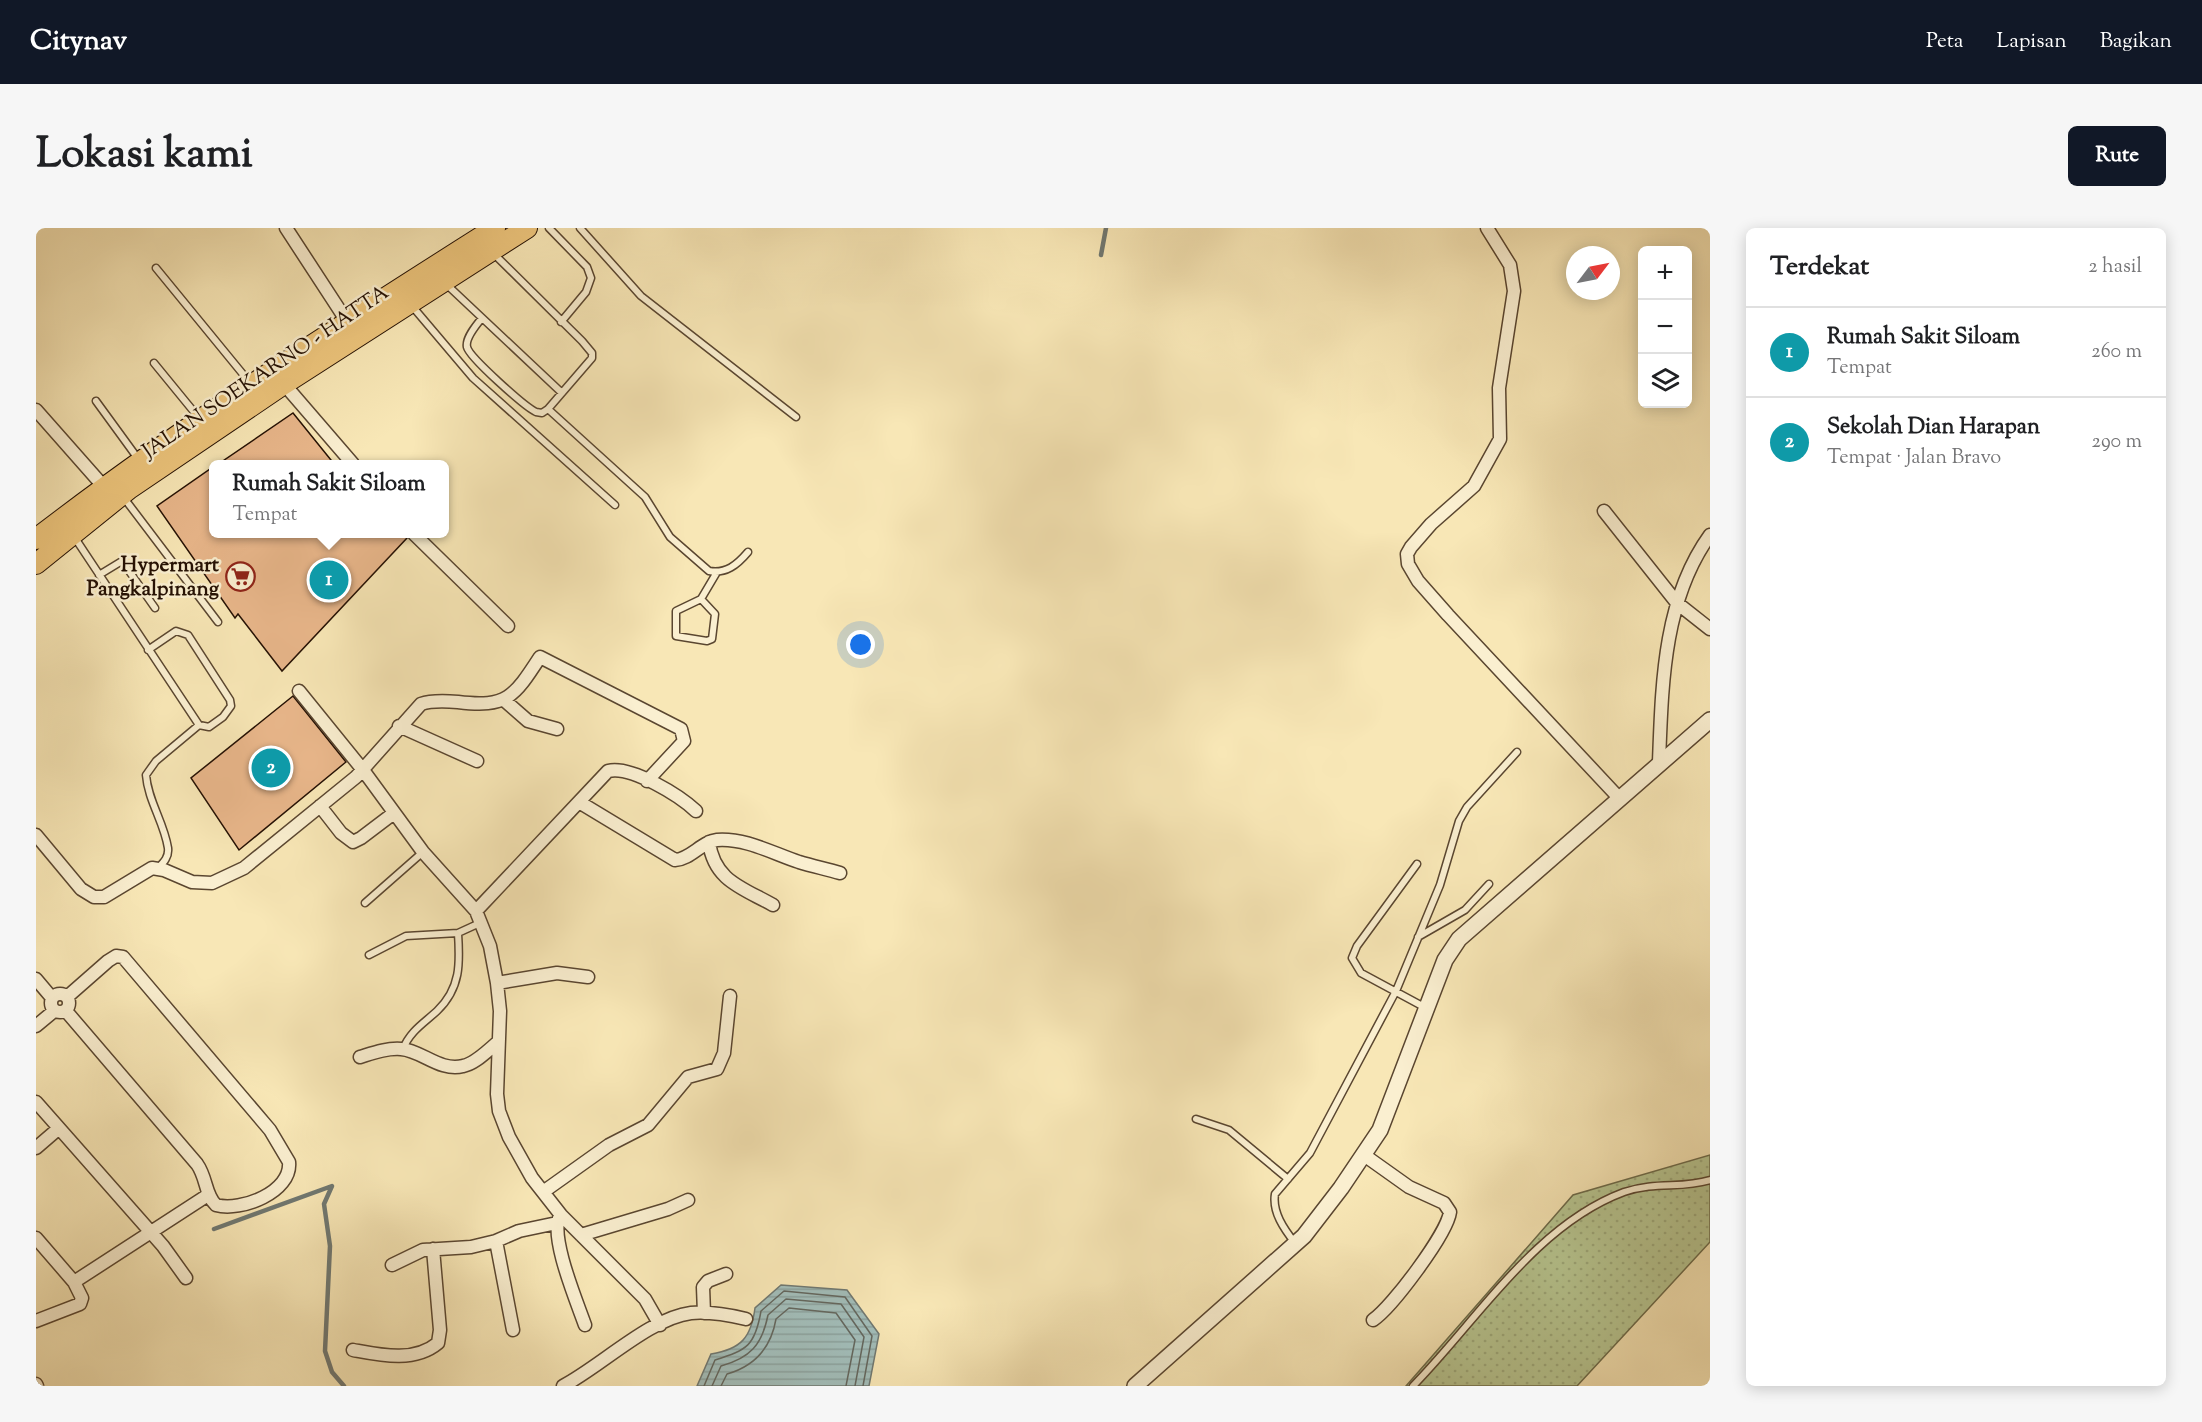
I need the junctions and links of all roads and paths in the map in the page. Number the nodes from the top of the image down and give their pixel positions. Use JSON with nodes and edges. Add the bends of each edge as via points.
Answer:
{"nodes":[{"id":1,"x":286,"y":228,"type":"edge"},
{"id":2,"x":527,"y":228,"type":"edge"},
{"id":3,"x":549,"y":228,"type":"edge"},
{"id":4,"x":580,"y":228,"type":"edge"},
{"id":5,"x":1487,"y":228,"type":"edge"},
{"id":6,"x":490,"y":239,"type":"edge"},
{"id":7,"x":156,"y":268,"type":"dead end"},
{"id":8,"x":443,"y":281,"type":"junction"},
{"id":9,"x":410,"y":303,"type":"junction"},
{"id":10,"x":482,"y":318,"type":"junction"},
{"id":11,"x":561,"y":322,"type":"junction"},
{"id":12,"x":348,"y":323,"type":"junction"},
{"id":13,"x":154,"y":363,"type":"dead end"},
{"id":14,"x":284,"y":384,"type":"junction"},
{"id":15,"x":252,"y":385,"type":"junction"},
{"id":16,"x":562,"y":393,"type":"junction"},
{"id":17,"x":96,"y":401,"type":"dead end"},
{"id":18,"x":548,"y":409,"type":"junction"},
{"id":19,"x":36,"y":410,"type":"edge"},
{"id":20,"x":796,"y":417,"type":"dead end"},
{"id":21,"x":200,"y":419,"type":"junction"},
{"id":22,"x":140,"y":460,"type":"junction"},
{"id":23,"x":349,"y":460,"type":"edge"},
{"id":24,"x":104,"y":487,"type":"junction"},
{"id":25,"x":122,"y":495,"type":"junction"},
{"id":26,"x":615,"y":505,"type":"dead end"},
{"id":27,"x":1604,"y":511,"type":"dead end"},
{"id":28,"x":72,"y":534,"type":"junction"},
{"id":29,"x":1710,"y":535,"type":"edge"},
{"id":30,"x":418,"y":538,"type":"edge"},
{"id":31,"x":36,"y":539,"type":"edge"},
{"id":32,"x":748,"y":552,"type":"dead end"},
{"id":33,"x":36,"y":564,"type":"edge"},
{"id":34,"x":717,"y":572,"type":"junction"},
{"id":35,"x":99,"y":575,"type":"junction"},
{"id":36,"x":701,"y":599,"type":"junction"},
{"id":37,"x":1677,"y":603,"type":"junction"},
{"id":38,"x":155,"y":608,"type":"dead end"},
{"id":39,"x":218,"y":622,"type":"dead end"},
{"id":40,"x":508,"y":626,"type":"dead end"},
{"id":41,"x":1710,"y":629,"type":"edge"},
{"id":42,"x":148,"y":650,"type":"junction"},
{"id":43,"x":299,"y":690,"type":"dead end"},
{"id":44,"x":504,"y":700,"type":"junction"},
{"id":45,"x":1710,"y":720,"type":"edge"},
{"id":46,"x":199,"y":725,"type":"junction"},
{"id":47,"x":399,"y":726,"type":"junction"},
{"id":48,"x":556,"y":729,"type":"dead end"},
{"id":49,"x":1517,"y":752,"type":"dead end"},
{"id":50,"x":477,"y":761,"type":"dead end"},
{"id":51,"x":1659,"y":762,"type":"junction"},
{"id":52,"x":363,"y":770,"type":"junction"},
{"id":53,"x":647,"y":781,"type":"junction"},
{"id":54,"x":1620,"y":799,"type":"junction"},
{"id":55,"x":579,"y":802,"type":"junction"},
{"id":56,"x":320,"y":806,"type":"junction"},
{"id":57,"x":696,"y":811,"type":"dead end"},
{"id":58,"x":394,"y":813,"type":"junction"},
{"id":59,"x":36,"y":835,"type":"edge"},
{"id":60,"x":709,"y":843,"type":"junction"},
{"id":61,"x":423,"y":852,"type":"junction"},
{"id":62,"x":1417,"y":864,"type":"dead end"},
{"id":63,"x":158,"y":868,"type":"junction"},
{"id":64,"x":840,"y":873,"type":"dead end"},
{"id":65,"x":1489,"y":884,"type":"dead end"},
{"id":66,"x":364,"y":903,"type":"dead end"},
{"id":67,"x":773,"y":904,"type":"dead end"},
{"id":68,"x":480,"y":916,"type":"junction"},
{"id":69,"x":458,"y":933,"type":"junction"},
{"id":70,"x":1418,"y":937,"type":"junction"},
{"id":71,"x":369,"y":955,"type":"dead end"},
{"id":72,"x":588,"y":977,"type":"dead end"},
{"id":73,"x":36,"y":979,"type":"edge"},
{"id":74,"x":498,"y":983,"type":"junction"},
{"id":75,"x":1396,"y":991,"type":"junction"},
{"id":76,"x":730,"y":996,"type":"dead end"},
{"id":77,"x":57,"y":1006,"type":"junction"},
{"id":78,"x":1427,"y":1008,"type":"junction"},
{"id":79,"x":36,"y":1026,"type":"edge"},
{"id":80,"x":497,"y":1043,"type":"junction"},
{"id":81,"x":403,"y":1049,"type":"junction"},
{"id":82,"x":360,"y":1057,"type":"dead end"},
{"id":83,"x":36,"y":1102,"type":"edge"},
{"id":84,"x":1196,"y":1119,"type":"dead end"},
{"id":85,"x":58,"y":1130,"type":"junction"},
{"id":86,"x":36,"y":1148,"type":"edge"},
{"id":87,"x":1364,"y":1155,"type":"junction"},
{"id":88,"x":1288,"y":1179,"type":"junction"},
{"id":89,"x":1710,"y":1180,"type":"edge"},
{"id":90,"x":543,"y":1192,"type":"junction"},
{"id":91,"x":208,"y":1195,"type":"junction"},
{"id":92,"x":688,"y":1200,"type":"dead end"},
{"id":93,"x":559,"y":1219,"type":"junction"},
{"id":94,"x":151,"y":1235,"type":"junction"},
{"id":95,"x":581,"y":1235,"type":"junction"},
{"id":96,"x":36,"y":1238,"type":"edge"},
{"id":97,"x":496,"y":1241,"type":"junction"},
{"id":98,"x":1295,"y":1243,"type":"junction"},
{"id":99,"x":433,"y":1249,"type":"junction"},
{"id":100,"x":392,"y":1265,"type":"dead end"},
{"id":101,"x":726,"y":1274,"type":"dead end"},
{"id":102,"x":186,"y":1278,"type":"dead end"},
{"id":103,"x":74,"y":1282,"type":"junction"},
{"id":104,"x":704,"y":1313,"type":"junction"},
{"id":105,"x":747,"y":1319,"type":"dead end"},
{"id":106,"x":1373,"y":1320,"type":"dead end"},
{"id":107,"x":36,"y":1321,"type":"edge"},
{"id":108,"x":585,"y":1325,"type":"dead end"},
{"id":109,"x":660,"y":1325,"type":"junction"},
{"id":110,"x":513,"y":1330,"type":"dead end"},
{"id":111,"x":352,"y":1350,"type":"dead end"},
{"id":112,"x":563,"y":1386,"type":"edge"},
{"id":113,"x":1135,"y":1386,"type":"edge"},
{"id":114,"x":1413,"y":1386,"type":"edge"}],
"edges":[{"from":1,"to":12,"type":"street"},
{"from":2,"to":6,"type":"highway","name":"JALAN SOEKARNO - HATTA"},
{"from":3,"to":11,"type":"lane","via":[[587,267],[591,278],[586,292]]},
{"from":4,"to":20,"type":"lane","via":[[642,296]]},
{"from":5,"to":54,"type":"street","via":[[1510,264],[1514,291],[1499,388],[1500,439],[1474,486],[1411,547],[1408,564],[1448,615]]},
{"from":6,"to":8,"type":"highway","name":"JALAN SOEKARNO - HATTA"},
{"from":6,"to":11,"type":"lane"},
{"from":6,"to":12,"type":"highway","name":"JALAN SOEKARNO - HATTA"},
{"from":7,"to":15,"type":"lane"},
{"from":8,"to":9,"type":"highway","name":"JALAN SOEKARNO - HATTA"},
{"from":8,"to":10,"type":"lane"},
{"from":9,"to":14,"type":"highway","name":"JALAN SOEKARNO - HATTA"},
{"from":9,"to":26,"type":"lane","via":[[473,378]]},
{"from":10,"to":16,"type":"lane"},
{"from":10,"to":18,"type":"lane","via":[[468,341],[469,351],[533,411],[541,413]]},
{"from":11,"to":16,"type":"lane","via":[[592,355]]},
{"from":12,"to":15,"type":"highway","name":"JALAN SOEKARNO - HATTA"},
{"from":13,"to":21,"type":"lane"},
{"from":14,"to":23,"type":"street"},
{"from":14,"to":25,"type":"highway","name":"JALAN SOEKARNO - HATTA"},
{"from":15,"to":21,"type":"highway","name":"JALAN SOEKARNO - HATTA"},
{"from":16,"to":18,"type":"lane"},
{"from":17,"to":22,"type":"lane"},
{"from":18,"to":34,"type":"lane","via":[[645,497],[670,537],[709,571]]},
{"from":19,"to":24,"type":"street"},
{"from":21,"to":22,"type":"highway","name":"JALAN SOEKARNO - HATTA"},
{"from":22,"to":24,"type":"highway","name":"JALAN SOEKARNO - HATTA"},
{"from":24,"to":31,"type":"highway","name":"JALAN SOEKARNO - HATTA"},
{"from":25,"to":28,"type":"highway","name":"JALAN SOEKARNO - HATTA"},
{"from":25,"to":39,"type":"lane"},
{"from":27,"to":37,"type":"street"},
{"from":28,"to":33,"type":"highway","name":"JALAN SOEKARNO - HATTA"},
{"from":28,"to":35,"type":"lane"},
{"from":29,"to":37,"type":"street"},
{"from":30,"to":40,"type":"street"},
{"from":32,"to":34,"type":"lane","via":[[731,568]]},
{"from":34,"to":36,"type":"lane"},
{"from":35,"to":38,"type":"lane","via":[[122,561]]},
{"from":35,"to":42,"type":"lane"},
{"from":36,"to":36,"type":"lane","via":[[676,611],[676,636],[712,639],[715,614]]},
{"from":37,"to":41,"type":"street"},
{"from":37,"to":51,"type":"street","via":[[1662,676]]},
{"from":42,"to":46,"type":"lane"},
{"from":42,"to":46,"type":"lane","via":[[178,631],[192,640],[231,703],[227,713],[212,726]]},
{"from":43,"to":52,"type":"street"},
{"from":44,"to":47,"type":"street","via":[[486,705],[424,703]]},
{"from":44,"to":48,"type":"street","via":[[528,721]]},
{"from":44,"to":53,"type":"street","via":[[540,657],[679,727],[684,741]]},
{"from":45,"to":51,"type":"street"},
{"from":46,"to":63,"type":"lane","via":[[156,761],[146,775],[148,793],[168,849],[166,860]]},
{"from":47,"to":50,"type":"street"},
{"from":47,"to":52,"type":"street"},
{"from":49,"to":70,"type":"lane","via":[[1459,821],[1440,885]]},
{"from":51,"to":54,"type":"street"},
{"from":52,"to":56,"type":"street"},
{"from":52,"to":58,"type":"street"},
{"from":53,"to":55,"type":"street","via":[[611,770]]},
{"from":53,"to":57,"type":"street","via":[[667,789]]},
{"from":54,"to":78,"type":"street","via":[[1459,939],[1444,960]]},
{"from":55,"to":60,"type":"street","via":[[675,860]]},
{"from":55,"to":68,"type":"street"},
{"from":56,"to":58,"type":"street","via":[[352,842]]},
{"from":56,"to":63,"type":"street","via":[[244,868],[212,883],[192,882]]},
{"from":58,"to":61,"type":"street"},
{"from":59,"to":63,"type":"street","via":[[76,883],[94,897],[104,897]]},
{"from":60,"to":64,"type":"street","via":[[749,843]]},
{"from":60,"to":67,"type":"street","via":[[721,874]]},
{"from":61,"to":66,"type":"lane"},
{"from":61,"to":68,"type":"street"},
{"from":62,"to":75,"type":"lane","via":[[1352,958],[1361,973]]},
{"from":65,"to":70,"type":"lane","via":[[1466,909]]},
{"from":68,"to":69,"type":"lane"},
{"from":68,"to":74,"type":"street"},
{"from":69,"to":71,"type":"lane","via":[[415,934]]},
{"from":69,"to":81,"type":"lane","via":[[460,966],[456,984],[438,1010],[410,1035]]},
{"from":70,"to":75,"type":"lane"},
{"from":72,"to":74,"type":"street","via":[[557,973]]},
{"from":73,"to":77,"type":"street"},
{"from":74,"to":80,"type":"street"},
{"from":75,"to":78,"type":"lane"},
{"from":75,"to":88,"type":"lane","via":[[1310,1153]]},
{"from":76,"to":90,"type":"street","via":[[724,1053],[717,1069],[688,1077],[648,1125],[609,1145]]},
{"from":77,"to":79,"type":"street"},
{"from":77,"to":91,"type":"street","via":[[197,1164],[206,1179]]},
{"from":77,"to":91,"type":"street","via":[[57,994],[67,997],[108,961],[123,957],[270,1130],[289,1162],[282,1184],[260,1198],[234,1206],[216,1205]]},
{"from":78,"to":87,"type":"street","via":[[1380,1130]]},
{"from":80,"to":81,"type":"street","via":[[463,1066],[451,1067]]},
{"from":80,"to":90,"type":"street","via":[[499,1111],[520,1158]]},
{"from":81,"to":82,"type":"street","via":[[381,1050]]},
{"from":83,"to":85,"type":"street"},
{"from":84,"to":88,"type":"lane","via":[[1229,1130]]},
{"from":85,"to":86,"type":"street"},
{"from":85,"to":94,"type":"street"},
{"from":87,"to":98,"type":"street"},
{"from":87,"to":106,"type":"street","via":[[1409,1187],[1444,1203],[1450,1212],[1434,1244],[1390,1306]]},
{"from":88,"to":98,"type":"lane","via":[[1275,1194],[1274,1203],[1280,1221]]},
{"from":89,"to":114,"type":"lane","via":[[1689,1185],[1653,1184],[1588,1209],[1512,1274]]},
{"from":90,"to":93,"type":"street"},
{"from":91,"to":94,"type":"street"},
{"from":92,"to":95,"type":"street"},
{"from":93,"to":95,"type":"street"},
{"from":93,"to":97,"type":"street"},
{"from":93,"to":108,"type":"street","via":[[559,1243]]},
{"from":94,"to":102,"type":"street"},
{"from":94,"to":103,"type":"street"},
{"from":95,"to":109,"type":"street","via":[[645,1299]]},
{"from":96,"to":103,"type":"street"},
{"from":97,"to":99,"type":"street"},
{"from":97,"to":110,"type":"street"},
{"from":98,"to":113,"type":"street"},
{"from":99,"to":100,"type":"street","via":[[413,1252]]},
{"from":99,"to":111,"type":"street","via":[[438,1342],[396,1357]]},
{"from":101,"to":104,"type":"street","via":[[703,1287]]},
{"from":103,"to":107,"type":"street","via":[[82,1298],[80,1304]]},
{"from":104,"to":105,"type":"street"},
{"from":104,"to":109,"type":"street","via":[[682,1315]]},
{"from":109,"to":112,"type":"street"}]}
